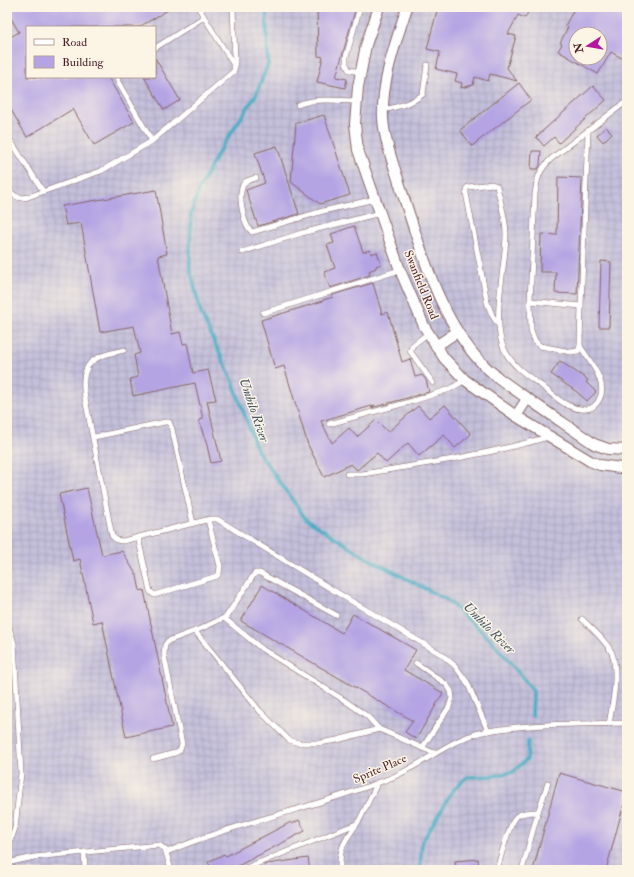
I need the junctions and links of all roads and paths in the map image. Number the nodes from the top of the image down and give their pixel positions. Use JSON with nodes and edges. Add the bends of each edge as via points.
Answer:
{"nodes":[{"id":1,"x":198,"y":7,"type":"edge"},
{"id":2,"x":233,"y":7,"type":"edge"},
{"id":3,"x":360,"y":7,"type":"edge"},
{"id":4,"x":379,"y":7,"type":"edge"},
{"id":5,"x":407,"y":7,"type":"edge"},
{"id":6,"x":204,"y":17,"type":"junction"},
{"id":7,"x":156,"y":47,"type":"edge"},
{"id":8,"x":427,"y":65,"type":"dead end"},
{"id":9,"x":235,"y":68,"type":"junction"},
{"id":10,"x":360,"y":72,"type":"junction"},
{"id":11,"x":118,"y":78,"type":"edge"},
{"id":12,"x":357,"y":101,"type":"junction"},
{"id":13,"x":627,"y":101,"type":"edge"},
{"id":14,"x":298,"y":105,"type":"dead end"},
{"id":15,"x":384,"y":110,"type":"junction"},
{"id":16,"x":588,"y":132,"type":"junction"},
{"id":17,"x":7,"y":135,"type":"edge"},
{"id":18,"x":152,"y":142,"type":"junction"},
{"id":19,"x":256,"y":178,"type":"dead end"},
{"id":20,"x":7,"y":186,"type":"edge"},
{"id":21,"x":42,"y":192,"type":"junction"},
{"id":22,"x":375,"y":199,"type":"junction"},
{"id":23,"x":380,"y":213,"type":"junction"},
{"id":24,"x":242,"y":252,"type":"dead end"},
{"id":25,"x":400,"y":270,"type":"junction"},
{"id":26,"x":530,"y":301,"type":"junction"},
{"id":27,"x":580,"y":306,"type":"junction"},
{"id":28,"x":263,"y":313,"type":"dead end"},
{"id":29,"x":499,"y":326,"type":"junction"},
{"id":30,"x":457,"y":332,"type":"junction"},
{"id":31,"x":427,"y":334,"type":"junction"},
{"id":32,"x":436,"y":346,"type":"junction"},
{"id":33,"x":580,"y":346,"type":"junction"},
{"id":34,"x":124,"y":350,"type":"dead end"},
{"id":35,"x":465,"y":380,"type":"junction"},
{"id":36,"x":433,"y":383,"type":"dead end"},
{"id":37,"x":527,"y":399,"type":"junction"},
{"id":38,"x":516,"y":416,"type":"junction"},
{"id":39,"x":330,"y":424,"type":"dead end"},
{"id":40,"x":549,"y":436,"type":"junction"},
{"id":41,"x":94,"y":437,"type":"junction"},
{"id":42,"x":627,"y":450,"type":"edge"},
{"id":43,"x":627,"y":469,"type":"edge"},
{"id":44,"x":347,"y":474,"type":"dead end"},
{"id":45,"x":208,"y":520,"type":"junction"},
{"id":46,"x":193,"y":523,"type":"junction"},
{"id":47,"x":138,"y":537,"type":"junction"},
{"id":48,"x":336,"y":615,"type":"dead end"},
{"id":49,"x":224,"y":618,"type":"junction"},
{"id":50,"x":582,"y":619,"type":"dead end"},
{"id":51,"x":7,"y":621,"type":"edge"},
{"id":52,"x":195,"y":631,"type":"junction"},
{"id":53,"x":416,"y":663,"type":"dead end"},
{"id":54,"x":627,"y":723,"type":"edge"},
{"id":55,"x":609,"y":724,"type":"junction"},
{"id":56,"x":379,"y":729,"type":"junction"},
{"id":57,"x":488,"y":731,"type":"junction"},
{"id":58,"x":422,"y":748,"type":"junction"},
{"id":59,"x":434,"y":753,"type":"junction"},
{"id":60,"x":153,"y":759,"type":"dead end"},
{"id":61,"x":378,"y":782,"type":"junction"},
{"id":62,"x":548,"y":783,"type":"dead end"},
{"id":63,"x":538,"y":812,"type":"junction"},
{"id":64,"x":356,"y":824,"type":"junction"},
{"id":65,"x":7,"y":843,"type":"edge"},
{"id":66,"x":84,"y":852,"type":"junction"},
{"id":67,"x":167,"y":852,"type":"junction"},
{"id":68,"x":7,"y":864,"type":"edge"},
{"id":69,"x":171,"y":869,"type":"edge"},
{"id":70,"x":85,"y":870,"type":"edge"},
{"id":71,"x":160,"y":870,"type":"edge"},
{"id":72,"x":241,"y":870,"type":"edge"},
{"id":73,"x":340,"y":870,"type":"edge"},
{"id":74,"x":497,"y":870,"type":"edge"},
{"id":75,"x":522,"y":870,"type":"edge"}],
"edges":[{"from":1,"to":6,"type":"lane"},
{"from":2,"to":9,"type":"lane"},
{"from":3,"to":10,"type":"lane","via":[[346,64],[349,70]]},
{"from":4,"to":10,"type":"street","name":"Swanfield Road"},
{"from":5,"to":15,"type":"street","name":"Swanfield Road","via":[[390,64]]},
{"from":6,"to":7,"type":"lane"},
{"from":6,"to":9,"type":"lane"},
{"from":8,"to":15,"type":"lane","via":[[423,94]]},
{"from":9,"to":18,"type":"lane","via":[[232,75]]},
{"from":10,"to":12,"type":"street","name":"Swanfield Road"},
{"from":11,"to":18,"type":"lane"},
{"from":12,"to":14,"type":"lane","via":[[314,100]]},
{"from":12,"to":22,"type":"street","name":"Swanfield Road","via":[[355,124],[358,150]]},
{"from":13,"to":16,"type":"lane"},
{"from":15,"to":30,"type":"street","name":"Swanfield Road","via":[[387,140],[412,222],[428,270]]},
{"from":16,"to":26,"type":"lane","via":[[552,158],[543,167],[537,179]]},
{"from":16,"to":27,"type":"lane"},
{"from":17,"to":21,"type":"lane"},
{"from":18,"to":21,"type":"lane","via":[[101,171]]},
{"from":19,"to":22,"type":"lane","via":[[244,184],[242,189],[243,216],[252,232]]},
{"from":20,"to":21,"type":"lane","via":[[11,193],[19,198],[28,198]]},
{"from":22,"to":23,"type":"street","name":"Swanfield Road"},
{"from":23,"to":24,"type":"lane"},
{"from":23,"to":25,"type":"street","name":"Swanfield Road"},
{"from":25,"to":28,"type":"lane"},
{"from":25,"to":31,"type":"street","name":"Swanfield Road"},
{"from":26,"to":27,"type":"lane"},
{"from":26,"to":33,"type":"lane","via":[[531,330],[540,346],[575,353]]},
{"from":27,"to":33,"type":"lane"},
{"from":29,"to":29,"type":"lane","via":[[506,234],[504,218],[496,186],[492,184],[468,187],[466,193],[487,302]]},
{"from":29,"to":33,"type":"lane","via":[[501,342],[516,367],[560,400],[571,407],[583,410],[596,405],[602,393],[602,386]]},
{"from":30,"to":32,"type":"street"},
{"from":30,"to":37,"type":"street","name":"Swanfield Road","via":[[499,380]]},
{"from":31,"to":32,"type":"street","name":"Swanfield Road"},
{"from":31,"to":36,"type":"lane","via":[[413,344],[410,351]]},
{"from":32,"to":35,"type":"street","name":"Swanfield Road"},
{"from":34,"to":41,"type":"lane","via":[[92,360],[85,373],[83,380]]},
{"from":35,"to":38,"type":"street","name":"Swanfield Road"},
{"from":35,"to":39,"type":"lane","via":[[450,389],[421,399]]},
{"from":37,"to":38,"type":"street"},
{"from":37,"to":42,"type":"street","name":"Swanfield Road","via":[[594,444],[608,449]]},
{"from":38,"to":40,"type":"street","name":"Swanfield Road"},
{"from":40,"to":43,"type":"street","name":"Swanfield Road","via":[[590,461]]},
{"from":40,"to":44,"type":"lane","via":[[521,445],[454,459],[362,474]]},
{"from":41,"to":46,"type":"lane","via":[[169,422]]},
{"from":41,"to":47,"type":"lane","via":[[112,536],[118,541]]},
{"from":45,"to":46,"type":"lane"},
{"from":45,"to":47,"type":"lane","via":[[220,566],[219,574],[154,594],[150,591]]},
{"from":45,"to":57,"type":"lane","via":[[217,519],[441,654],[456,666],[467,682]]},
{"from":46,"to":47,"type":"lane"},
{"from":48,"to":49,"type":"lane","via":[[257,573],[252,576]]},
{"from":49,"to":52,"type":"lane"},
{"from":49,"to":56,"type":"lane","via":[[262,650],[344,700],[367,716]]},
{"from":50,"to":55,"type":"lane","via":[[602,638],[612,656],[615,686]]},
{"from":51,"to":65,"type":"lane","via":[[14,643],[21,773],[15,828]]},
{"from":52,"to":56,"type":"lane","via":[[259,710],[289,740],[299,743],[320,743]]},
{"from":52,"to":60,"type":"lane","via":[[173,638],[164,649],[182,744],[180,750],[175,753]]},
{"from":53,"to":58,"type":"lane","via":[[446,684],[452,698],[449,707]]},
{"from":54,"to":55,"type":"lane","name":"Sprite Place"},
{"from":55,"to":57,"type":"lane","name":"Sprite Place","via":[[547,725]]},
{"from":56,"to":58,"type":"lane"},
{"from":57,"to":59,"type":"lane","name":"Sprite Place","via":[[459,740]]},
{"from":58,"to":59,"type":"lane"},
{"from":59,"to":61,"type":"lane","name":"Sprite Place","via":[[406,770]]},
{"from":61,"to":64,"type":"lane"},
{"from":61,"to":67,"type":"lane","name":"Sprite Place","via":[[219,832]]},
{"from":62,"to":63,"type":"lane"},
{"from":63,"to":74,"type":"lane","via":[[516,817],[510,826]]},
{"from":63,"to":75,"type":"lane"},
{"from":64,"to":72,"type":"lane"},
{"from":64,"to":73,"type":"lane","via":[[340,851]]},
{"from":66,"to":67,"type":"lane","via":[[159,846]]},
{"from":66,"to":68,"type":"lane","via":[[34,857]]},
{"from":66,"to":70,"type":"lane"},
{"from":67,"to":69,"type":"lane"},
{"from":69,"to":71,"type":"lane"}]}
